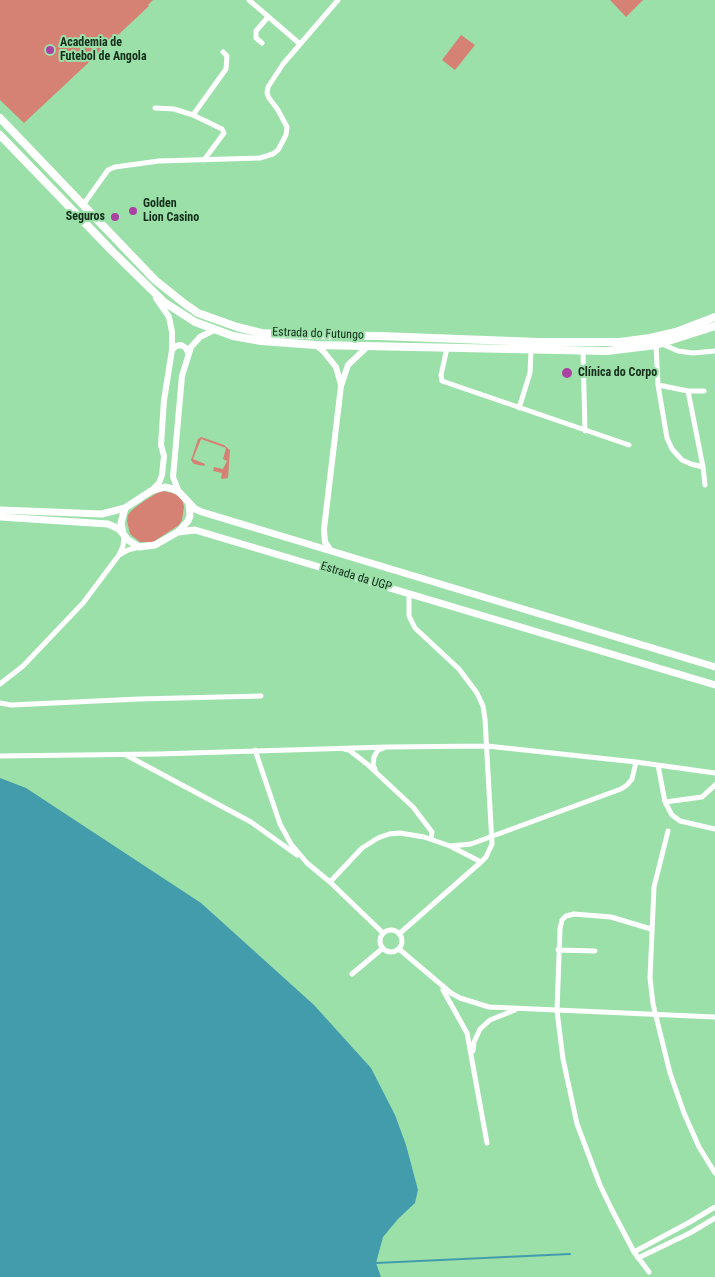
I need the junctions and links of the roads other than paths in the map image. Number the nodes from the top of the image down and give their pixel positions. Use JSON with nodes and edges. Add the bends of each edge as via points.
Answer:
{"nodes":[{"id":1,"x":249,"y":0,"type":"edge"},
{"id":2,"x":338,"y":0,"type":"edge"},
{"id":3,"x":268,"y":17,"type":"junction"},
{"id":4,"x":262,"y":43,"type":"dead end"},
{"id":5,"x":300,"y":44,"type":"junction"},
{"id":6,"x":223,"y":52,"type":"dead end"},
{"id":7,"x":155,"y":108,"type":"dead end"},
{"id":8,"x":193,"y":114,"type":"junction"},
{"id":9,"x":0,"y":118,"type":"edge"},
{"id":10,"x":0,"y":134,"type":"edge"},
{"id":11,"x":204,"y":160,"type":"junction"},
{"id":12,"x":83,"y":204,"type":"junction"},
{"id":13,"x":150,"y":289,"type":"junction"},
{"id":14,"x":715,"y":317,"type":"edge"},
{"id":15,"x":715,"y":326,"type":"edge"},
{"id":16,"x":214,"y":330,"type":"junction"},
{"id":17,"x":659,"y":344,"type":"junction"},
{"id":18,"x":316,"y":345,"type":"junction"},
{"id":19,"x":367,"y":347,"type":"junction"},
{"id":20,"x":448,"y":348,"type":"junction"},
{"id":21,"x":172,"y":350,"type":"junction"},
{"id":22,"x":531,"y":350,"type":"junction"},
{"id":23,"x":715,"y":350,"type":"edge"},
{"id":24,"x":584,"y":351,"type":"junction"},
{"id":25,"x":188,"y":353,"type":"junction"},
{"id":26,"x":658,"y":385,"type":"junction"},
{"id":27,"x":342,"y":386,"type":"junction"},
{"id":28,"x":688,"y":391,"type":"junction"},
{"id":29,"x":704,"y":391,"type":"dead end"},
{"id":30,"x":519,"y":408,"type":"junction"},
{"id":31,"x":585,"y":431,"type":"junction"},
{"id":32,"x":629,"y":445,"type":"dead end"},
{"id":33,"x":703,"y":467,"type":"junction"},
{"id":34,"x":706,"y":486,"type":"dead end"},
{"id":35,"x":151,"y":491,"type":"junction"},
{"id":36,"x":180,"y":493,"type":"junction"},
{"id":37,"x":190,"y":504,"type":"junction"},
{"id":38,"x":125,"y":508,"type":"junction"},
{"id":39,"x":0,"y":510,"type":"edge"},
{"id":40,"x":0,"y":517,"type":"edge"},
{"id":41,"x":324,"y":529,"type":"junction"},
{"id":42,"x":178,"y":532,"type":"junction"},
{"id":43,"x":124,"y":535,"type":"junction"},
{"id":44,"x":306,"y":543,"type":"junction"},
{"id":45,"x":139,"y":547,"type":"junction"},
{"id":46,"x":331,"y":551,"type":"junction"},
{"id":47,"x":119,"y":555,"type":"junction"},
{"id":48,"x":409,"y":593,"type":"junction"},
{"id":49,"x":715,"y":667,"type":"edge"},
{"id":50,"x":1,"y":684,"type":"edge"},
{"id":51,"x":715,"y":685,"type":"edge"},
{"id":52,"x":261,"y":696,"type":"dead end"},
{"id":53,"x":0,"y":697,"type":"edge"},
{"id":54,"x":3,"y":703,"type":"edge"},
{"id":55,"x":487,"y":746,"type":"junction"},
{"id":56,"x":387,"y":747,"type":"junction"},
{"id":57,"x":340,"y":748,"type":"junction"},
{"id":58,"x":255,"y":750,"type":"junction"},
{"id":59,"x":125,"y":754,"type":"junction"},
{"id":60,"x":0,"y":756,"type":"edge"},
{"id":61,"x":636,"y":762,"type":"junction"},
{"id":62,"x":658,"y":765,"type":"junction"},
{"id":63,"x":376,"y":773,"type":"junction"},
{"id":64,"x":715,"y":773,"type":"edge"},
{"id":65,"x":715,"y":785,"type":"edge"},
{"id":66,"x":665,"y":802,"type":"junction"},
{"id":67,"x":715,"y":829,"type":"edge"},
{"id":68,"x":668,"y":831,"type":"dead end"},
{"id":69,"x":492,"y":837,"type":"junction"},
{"id":70,"x":430,"y":839,"type":"junction"},
{"id":71,"x":450,"y":846,"type":"junction"},
{"id":72,"x":481,"y":862,"type":"junction"},
{"id":73,"x":307,"y":863,"type":"junction"},
{"id":74,"x":330,"y":882,"type":"junction"},
{"id":75,"x":651,"y":929,"type":"junction"},
{"id":76,"x":383,"y":933,"type":"junction"},
{"id":77,"x":399,"y":934,"type":"junction"},
{"id":78,"x":383,"y":948,"type":"junction"},
{"id":79,"x":398,"y":948,"type":"junction"},
{"id":80,"x":558,"y":950,"type":"junction"},
{"id":81,"x":595,"y":951,"type":"dead end"},
{"id":82,"x":352,"y":974,"type":"dead end"},
{"id":83,"x":442,"y":987,"type":"junction"},
{"id":84,"x":518,"y":1008,"type":"junction"},
{"id":85,"x":557,"y":1011,"type":"junction"},
{"id":86,"x":655,"y":1014,"type":"junction"},
{"id":87,"x":715,"y":1017,"type":"edge"},
{"id":88,"x":473,"y":1058,"type":"junction"},
{"id":89,"x":487,"y":1143,"type":"dead end"},
{"id":90,"x":715,"y":1173,"type":"edge"},
{"id":91,"x":715,"y":1207,"type":"edge"},
{"id":92,"x":715,"y":1218,"type":"edge"},
{"id":93,"x":634,"y":1252,"type":"junction"},
{"id":94,"x":638,"y":1258,"type":"junction"},
{"id":95,"x":649,"y":1272,"type":"dead end"}],
"edges":[{"from":1,"to":3,"type":"street"},
{"from":2,"to":5,"type":"street"},
{"from":3,"to":4,"type":"street","via":[[256,32],[256,38]]},
{"from":3,"to":5,"type":"street"},
{"from":5,"to":11,"type":"street","via":[[268,87],[269,98],[287,127],[278,150],[260,158]]},
{"from":6,"to":8,"type":"street","via":[[227,56],[226,69]]},
{"from":7,"to":8,"type":"street"},
{"from":8,"to":11,"type":"street","via":[[224,131]]},
{"from":9,"to":12,"type":"main road","name":"Estrada do Futungo"},
{"from":10,"to":13,"type":"main road","name":"Estrada do Futungo"},
{"from":11,"to":12,"type":"street","via":[[115,167],[108,170]]},
{"from":12,"to":14,"type":"main road","name":"Estrada do Futungo","via":[[155,280],[184,304],[216,320],[262,333],[620,342],[676,332]]},
{"from":13,"to":16,"type":"main road","name":"Estrada do Futungo","via":[[180,314]]},
{"from":13,"to":21,"type":"street","via":[[169,318]]},
{"from":15,"to":17,"type":"main road","name":"Estrada do Futungo"},
{"from":16,"to":18,"type":"main road","name":"Estrada do Futungo","via":[[260,342]]},
{"from":16,"to":25,"type":"street","via":[[196,340]]},
{"from":17,"to":23,"type":"street","via":[[693,353]]},
{"from":17,"to":24,"type":"main road","name":"Estrada do Futungo"},
{"from":17,"to":26,"type":"street"},
{"from":18,"to":19,"type":"main road","name":"Estrada do Futungo"},
{"from":18,"to":27,"type":"street","via":[[336,367]]},
{"from":19,"to":20,"type":"main road","name":"Estrada do Futungo"},
{"from":19,"to":27,"type":"street","via":[[348,364]]},
{"from":20,"to":22,"type":"main road","name":"Estrada do Futungo"},
{"from":20,"to":30,"type":"street","via":[[442,381]]},
{"from":21,"to":25,"type":"street","via":[[181,345]]},
{"from":21,"to":35,"type":"street","via":[[164,400],[162,475]]},
{"from":22,"to":24,"type":"main road","name":"Estrada do Futungo"},
{"from":22,"to":30,"type":"street","via":[[530,374]]},
{"from":24,"to":31,"type":"street"},
{"from":25,"to":36,"type":"street","via":[[182,376],[173,461],[173,477]]},
{"from":26,"to":28,"type":"street"},
{"from":26,"to":33,"type":"street","via":[[666,438],[672,449],[682,460]]},
{"from":27,"to":41,"type":"street"},
{"from":28,"to":29,"type":"street"},
{"from":28,"to":33,"type":"street"},
{"from":30,"to":31,"type":"street"},
{"from":31,"to":32,"type":"street"},
{"from":33,"to":34,"type":"street"},
{"from":35,"to":36,"type":"main road","via":[[165,488]]},
{"from":35,"to":38,"type":"main road"},
{"from":36,"to":37,"type":"main road"},
{"from":37,"to":42,"type":"main road","via":[[188,521]]},
{"from":37,"to":44,"type":"main road","via":[[202,512]]},
{"from":38,"to":39,"type":"main road","via":[[102,514]]},
{"from":38,"to":43,"type":"main road","via":[[121,523]]},
{"from":40,"to":43,"type":"main road","via":[[108,524]]},
{"from":41,"to":44,"type":"street","via":[[318,540]]},
{"from":41,"to":46,"type":"street","via":[[325,542]]},
{"from":42,"to":45,"type":"main road","name":"Estrada da UGP","via":[[155,545]]},
{"from":42,"to":48,"type":"main road","name":"Estrada da UGP","via":[[195,530],[209,533]]},
{"from":43,"to":45,"type":"main road"},
{"from":43,"to":47,"type":"street"},
{"from":44,"to":46,"type":"main road"},
{"from":45,"to":47,"type":"street"},
{"from":46,"to":49,"type":"main road"},
{"from":47,"to":50,"type":"street","via":[[62,626]]},
{"from":48,"to":51,"type":"main road","name":"Estrada da UGP"},
{"from":48,"to":55,"type":"street","via":[[409,616],[415,628],[459,669],[477,693],[483,706]]},
{"from":52,"to":54,"type":"street"},
{"from":53,"to":54,"type":"street"},
{"from":55,"to":56,"type":"street"},
{"from":55,"to":61,"type":"street"},
{"from":55,"to":69,"type":"street"},
{"from":56,"to":57,"type":"street"},
{"from":56,"to":63,"type":"street","via":[[378,750],[374,757]]},
{"from":57,"to":58,"type":"street"},
{"from":57,"to":63,"type":"street","via":[[349,750]]},
{"from":58,"to":59,"type":"street"},
{"from":58,"to":73,"type":"street","via":[[280,824]]},
{"from":59,"to":60,"type":"street"},
{"from":59,"to":73,"type":"street","via":[[251,822]]},
{"from":61,"to":62,"type":"street"},
{"from":61,"to":69,"type":"street","via":[[632,779],[622,789]]},
{"from":62,"to":64,"type":"street"},
{"from":62,"to":66,"type":"street"},
{"from":63,"to":70,"type":"street","via":[[413,807],[432,832]]},
{"from":65,"to":66,"type":"street","via":[[702,797]]},
{"from":66,"to":67,"type":"street","via":[[680,821]]},
{"from":68,"to":75,"type":"street","via":[[654,887]]},
{"from":69,"to":71,"type":"street"},
{"from":69,"to":72,"type":"street","via":[[492,844]]},
{"from":70,"to":71,"type":"street"},
{"from":70,"to":74,"type":"street","via":[[400,833],[378,838],[362,848]]},
{"from":71,"to":72,"type":"street"},
{"from":72,"to":77,"type":"street"},
{"from":73,"to":74,"type":"street"},
{"from":74,"to":76,"type":"street"},
{"from":75,"to":80,"type":"street","via":[[612,917],[574,914],[562,920]]},
{"from":75,"to":86,"type":"street","via":[[650,978]]},
{"from":76,"to":77,"type":"street","via":[[389,930]]},
{"from":76,"to":78,"type":"street","via":[[380,939]]},
{"from":77,"to":79,"type":"street","via":[[402,943]]},
{"from":78,"to":79,"type":"street","via":[[389,952]]},
{"from":78,"to":82,"type":"street"},
{"from":79,"to":83,"type":"street"},
{"from":80,"to":81,"type":"street"},
{"from":80,"to":85,"type":"street"},
{"from":83,"to":84,"type":"street","via":[[479,1005]]},
{"from":83,"to":88,"type":"street","via":[[467,1034]]},
{"from":84,"to":85,"type":"street"},
{"from":84,"to":88,"type":"street","via":[[490,1020],[480,1029],[474,1042]]},
{"from":85,"to":86,"type":"street"},
{"from":85,"to":93,"type":"street","via":[[577,1124],[600,1185]]},
{"from":86,"to":87,"type":"street"},
{"from":86,"to":90,"type":"street","via":[[684,1114]]},
{"from":88,"to":89,"type":"street"},
{"from":91,"to":93,"type":"street"},
{"from":92,"to":94,"type":"street"},
{"from":93,"to":94,"type":"street"},
{"from":94,"to":95,"type":"street"}]}
